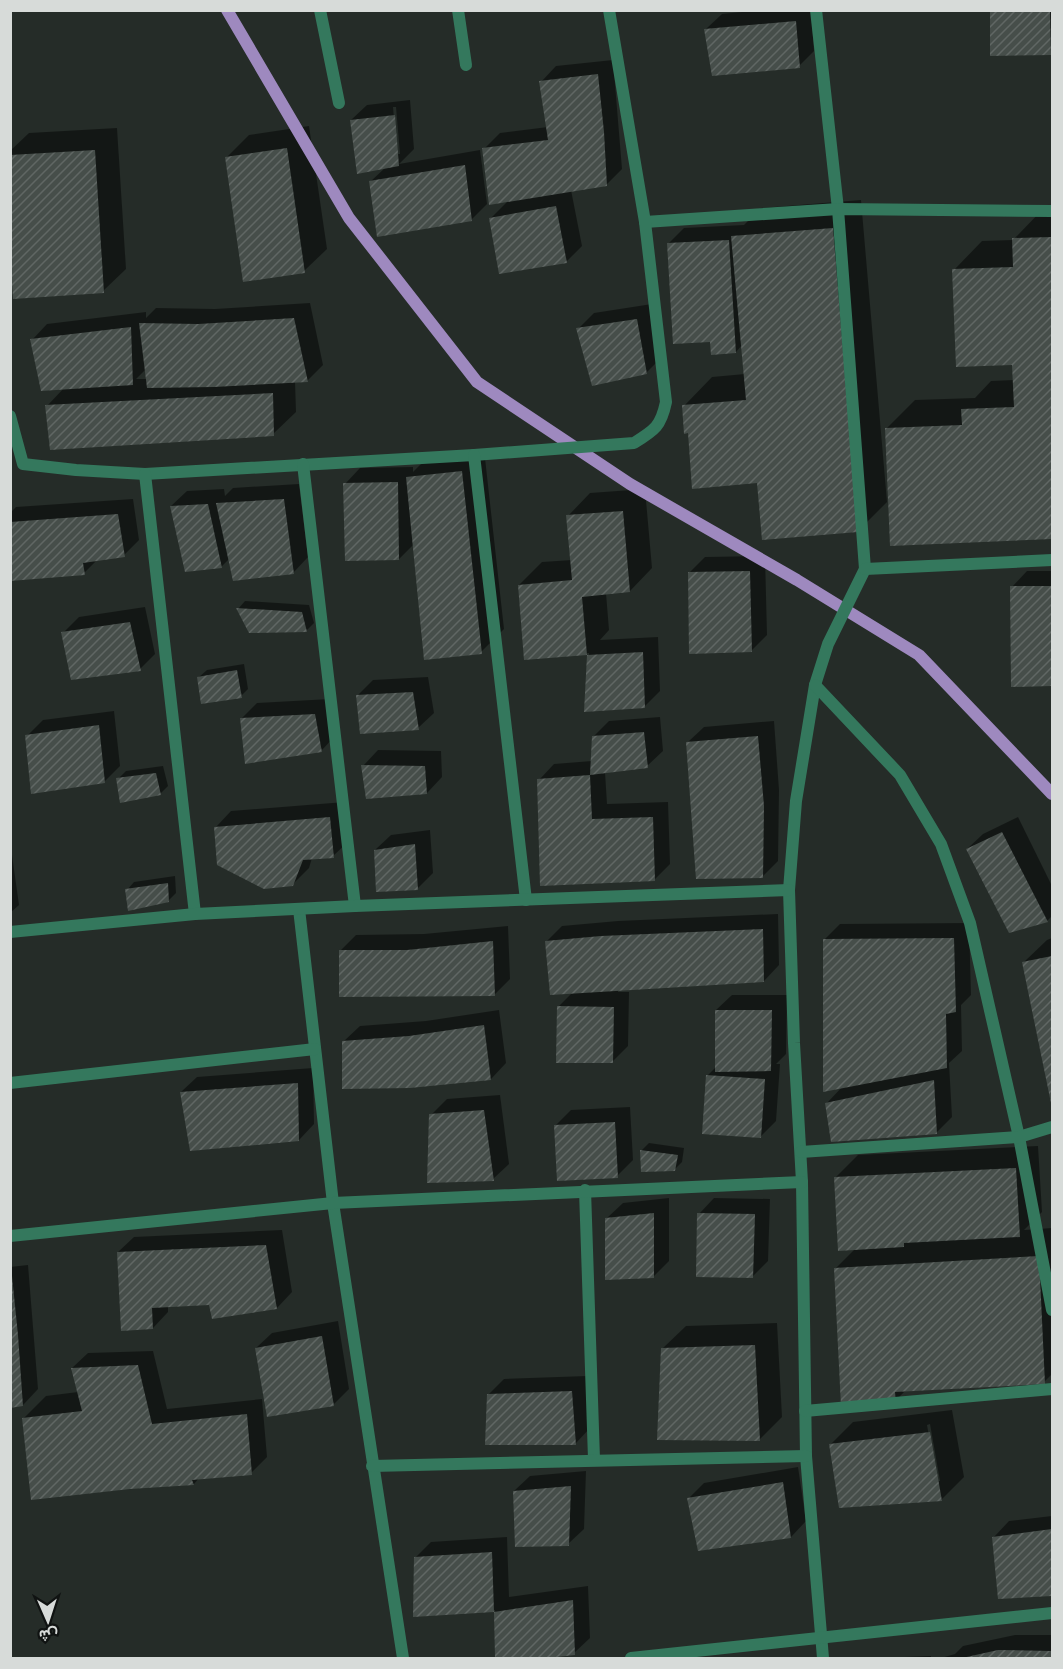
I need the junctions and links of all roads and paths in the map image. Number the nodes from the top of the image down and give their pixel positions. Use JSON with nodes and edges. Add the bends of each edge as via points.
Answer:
{"nodes":[{"id":1,"x":320,"y":10,"type":"edge"},
{"id":2,"x":458,"y":10,"type":"edge"},
{"id":3,"x":609,"y":10,"type":"edge"},
{"id":4,"x":816,"y":10,"type":"edge"},
{"id":5,"x":466,"y":65,"type":"dead end"},
{"id":6,"x":339,"y":103,"type":"dead end"},
{"id":7,"x":838,"y":208,"type":"junction"},
{"id":8,"x":1053,"y":212,"type":"edge"},
{"id":9,"x":645,"y":222,"type":"junction"},
{"id":10,"x":10,"y":416,"type":"edge"},
{"id":11,"x":474,"y":455,"type":"junction"},
{"id":12,"x":303,"y":464,"type":"junction"},
{"id":13,"x":145,"y":474,"type":"junction"},
{"id":14,"x":1053,"y":560,"type":"edge"},
{"id":15,"x":865,"y":569,"type":"junction"},
{"id":16,"x":815,"y":685,"type":"junction"},
{"id":17,"x":789,"y":890,"type":"junction"},
{"id":18,"x":526,"y":900,"type":"junction"},
{"id":19,"x":355,"y":906,"type":"junction"},
{"id":20,"x":299,"y":909,"type":"junction"},
{"id":21,"x":195,"y":914,"type":"junction"},
{"id":22,"x":10,"y":932,"type":"edge"},
{"id":23,"x":315,"y":1049,"type":"junction"},
{"id":24,"x":10,"y":1083,"type":"edge"},
{"id":25,"x":1053,"y":1127,"type":"edge"},
{"id":26,"x":1019,"y":1137,"type":"junction"},
{"id":27,"x":801,"y":1152,"type":"junction"},
{"id":28,"x":802,"y":1182,"type":"junction"},
{"id":29,"x":585,"y":1190,"type":"junction"},
{"id":30,"x":333,"y":1203,"type":"junction"},
{"id":31,"x":10,"y":1236,"type":"edge"},
{"id":32,"x":1053,"y":1310,"type":"edge"},
{"id":33,"x":1053,"y":1389,"type":"edge"},
{"id":34,"x":805,"y":1411,"type":"junction"},
{"id":35,"x":806,"y":1456,"type":"junction"},
{"id":36,"x":594,"y":1459,"type":"junction"},
{"id":37,"x":372,"y":1466,"type":"junction"},
{"id":38,"x":1053,"y":1612,"type":"edge"},
{"id":39,"x":823,"y":1636,"type":"junction"},
{"id":40,"x":683,"y":1655,"type":"edge"},
{"id":41,"x":403,"y":1659,"type":"edge"},
{"id":42,"x":630,"y":1659,"type":"edge"},
{"id":43,"x":823,"y":1659,"type":"edge"}],
"edges":[{"from":1,"to":6,"type":"street"},
{"from":2,"to":5,"type":"street"},
{"from":3,"to":9,"type":"street"},
{"from":4,"to":7,"type":"street"},
{"from":7,"to":8,"type":"street"},
{"from":7,"to":9,"type":"street"},
{"from":7,"to":15,"type":"street"},
{"from":9,"to":11,"type":"street","via":[[666,402],[663,420],[634,443]]},
{"from":10,"to":13,"type":"street","via":[[23,464]]},
{"from":11,"to":12,"type":"street"},
{"from":11,"to":18,"type":"street"},
{"from":12,"to":13,"type":"street"},
{"from":12,"to":19,"type":"street"},
{"from":13,"to":21,"type":"street"},
{"from":14,"to":15,"type":"street"},
{"from":15,"to":16,"type":"street","via":[[828,644]]},
{"from":16,"to":17,"type":"street","via":[[796,801]]},
{"from":16,"to":26,"type":"street","via":[[900,775],[941,844],[970,923]]},
{"from":17,"to":18,"type":"street"},
{"from":17,"to":27,"type":"street"},
{"from":18,"to":19,"type":"street"},
{"from":19,"to":20,"type":"street"},
{"from":20,"to":21,"type":"street"},
{"from":20,"to":23,"type":"street"},
{"from":21,"to":22,"type":"street"},
{"from":23,"to":24,"type":"street"},
{"from":23,"to":30,"type":"street"},
{"from":25,"to":26,"type":"street"},
{"from":26,"to":27,"type":"street"},
{"from":26,"to":32,"type":"street"},
{"from":27,"to":28,"type":"street"},
{"from":28,"to":29,"type":"street"},
{"from":28,"to":34,"type":"street"},
{"from":29,"to":30,"type":"street"},
{"from":29,"to":36,"type":"street"},
{"from":30,"to":31,"type":"street"},
{"from":30,"to":37,"type":"street"},
{"from":33,"to":34,"type":"street"},
{"from":34,"to":35,"type":"street"},
{"from":35,"to":36,"type":"street"},
{"from":35,"to":39,"type":"street"},
{"from":36,"to":37,"type":"street"},
{"from":37,"to":41,"type":"street"},
{"from":38,"to":39,"type":"street"},
{"from":39,"to":40,"type":"street"},
{"from":39,"to":43,"type":"street"},
{"from":40,"to":42,"type":"street"}]}
